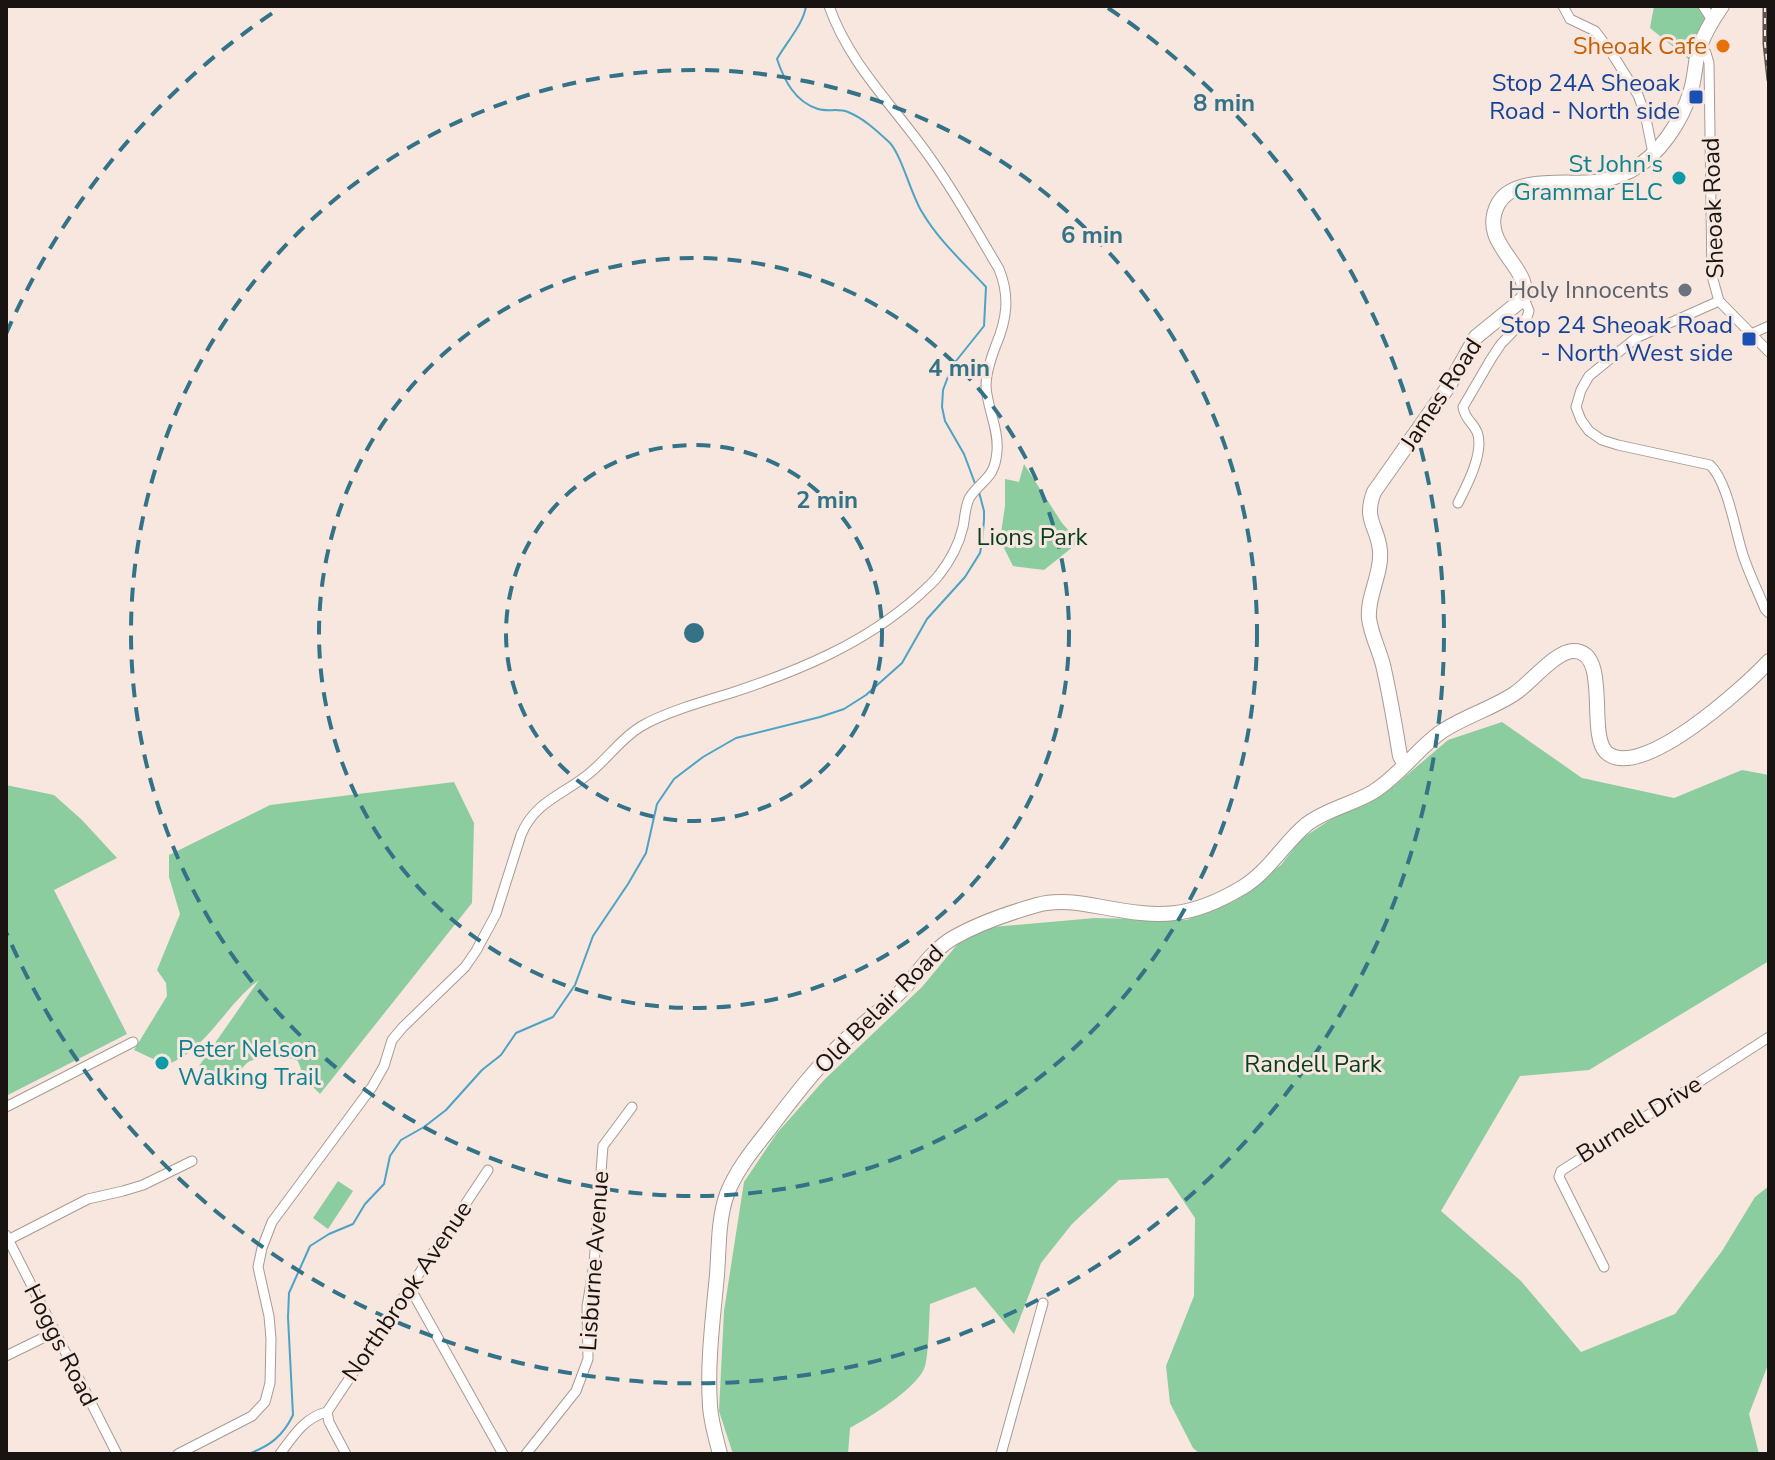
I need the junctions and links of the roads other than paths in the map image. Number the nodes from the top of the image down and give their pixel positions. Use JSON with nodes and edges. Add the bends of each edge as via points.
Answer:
{"nodes":[{"id":1,"x":829,"y":6,"type":"edge"},
{"id":2,"x":1563,"y":6,"type":"edge"},
{"id":3,"x":1703,"y":6,"type":"edge"},
{"id":4,"x":1722,"y":6,"type":"edge"},
{"id":5,"x":1712,"y":20,"type":"junction"},
{"id":6,"x":1699,"y":48,"type":"junction"},
{"id":7,"x":1653,"y":153,"type":"junction"},
{"id":8,"x":1524,"y":298,"type":"junction"},
{"id":9,"x":1719,"y":301,"type":"junction"},
{"id":10,"x":1769,"y":326,"type":"edge"},
{"id":11,"x":1751,"y":334,"type":"junction"},
{"id":12,"x":1769,"y":352,"type":"edge"},
{"id":13,"x":1458,"y":503,"type":"dead end"},
{"id":14,"x":1769,"y":613,"type":"edge"},
{"id":15,"x":1769,"y":661,"type":"edge"},
{"id":16,"x":1405,"y":765,"type":"junction"},
{"id":17,"x":1769,"y":1037,"type":"edge"},
{"id":18,"x":133,"y":1042,"type":"dead end"},
{"id":19,"x":6,"y":1107,"type":"edge"},
{"id":20,"x":632,"y":1107,"type":"dead end"},
{"id":21,"x":192,"y":1161,"type":"dead end"},
{"id":22,"x":488,"y":1170,"type":"dead end"},
{"id":23,"x":7,"y":1238,"type":"edge"},
{"id":24,"x":1604,"y":1267,"type":"dead end"},
{"id":25,"x":410,"y":1288,"type":"junction"},
{"id":26,"x":1043,"y":1303,"type":"dead end"},
{"id":27,"x":55,"y":1332,"type":"junction"},
{"id":28,"x":6,"y":1356,"type":"edge"},
{"id":29,"x":327,"y":1412,"type":"junction"},
{"id":30,"x":117,"y":1454,"type":"edge"},
{"id":31,"x":178,"y":1454,"type":"edge"},
{"id":32,"x":280,"y":1454,"type":"edge"},
{"id":33,"x":346,"y":1454,"type":"edge"},
{"id":34,"x":503,"y":1454,"type":"edge"},
{"id":35,"x":526,"y":1454,"type":"edge"},
{"id":36,"x":720,"y":1454,"type":"edge"},
{"id":37,"x":1001,"y":1454,"type":"edge"}],
"edges":[{"from":1,"to":31,"type":"street","via":[[847,49],[933,160],[1005,283],[1005,320],[986,380],[997,443],[995,462],[970,497],[951,559],[890,619],[832,654],[641,726],[589,774],[535,811],[521,835],[496,914],[476,951],[392,1040],[372,1087],[272,1222],[258,1267],[271,1339],[265,1402],[252,1416]]},
{"from":2,"to":7,"type":"street","via":[[1570,19],[1595,31],[1638,95]]},
{"from":3,"to":5,"type":"street"},
{"from":4,"to":5,"type":"main road"},
{"from":5,"to":6,"type":"main road"},
{"from":6,"to":7,"type":"main road","via":[[1685,108]]},
{"from":6,"to":9,"type":"street","name":"Sheoak Road","via":[[1709,63],[1712,276]]},
{"from":7,"to":8,"type":"main road","via":[[1631,170],[1600,181],[1536,184],[1505,195],[1494,228],[1524,282]]},
{"from":8,"to":13,"type":"street","via":[[1527,317],[1501,344],[1463,407],[1479,442]]},
{"from":8,"to":16,"type":"main road","name":"James Road","via":[[1476,337],[1369,505],[1380,551],[1369,615]]},
{"from":9,"to":11,"type":"street","name":"Sheoak Road"},
{"from":9,"to":14,"type":"street","via":[[1636,338],[1589,376],[1576,407],[1589,431],[1602,440],[1716,470],[1745,560]]},
{"from":10,"to":11,"type":"street"},
{"from":11,"to":12,"type":"street","name":"Sheoak Road"},
{"from":15,"to":16,"type":"main road","name":"Old Belair Road","via":[[1700,722],[1629,758],[1613,757],[1601,744],[1595,673],[1587,657],[1572,651],[1557,657],[1517,692],[1441,732]]},
{"from":16,"to":36,"type":"main road","name":"Old Belair Road","via":[[1371,793],[1307,824],[1259,876],[1195,910],[1138,914],[1058,901],[986,922],[951,939],[841,1044],[743,1162],[725,1200],[710,1363],[710,1406]]},
{"from":17,"to":24,"type":"street","name":"Burnell Drive","via":[[1561,1171],[1559,1177]]},
{"from":18,"to":19,"type":"street"},
{"from":20,"to":35,"type":"street","name":"Lisburne Avenue","via":[[603,1146],[587,1307],[588,1359],[576,1391]]},
{"from":21,"to":23,"type":"street","via":[[143,1185],[88,1199]]},
{"from":22,"to":25,"type":"street","name":"Northbrook Avenue"},
{"from":23,"to":27,"type":"street","name":"Hoggs Road"},
{"from":25,"to":29,"type":"street","name":"Northbrook Avenue"},
{"from":25,"to":34,"type":"street"},
{"from":26,"to":37,"type":"street"},
{"from":27,"to":28,"type":"street"},
{"from":27,"to":30,"type":"street","name":"Hoggs Road"},
{"from":29,"to":32,"type":"street","via":[[312,1417]]},
{"from":29,"to":33,"type":"street"}]}
